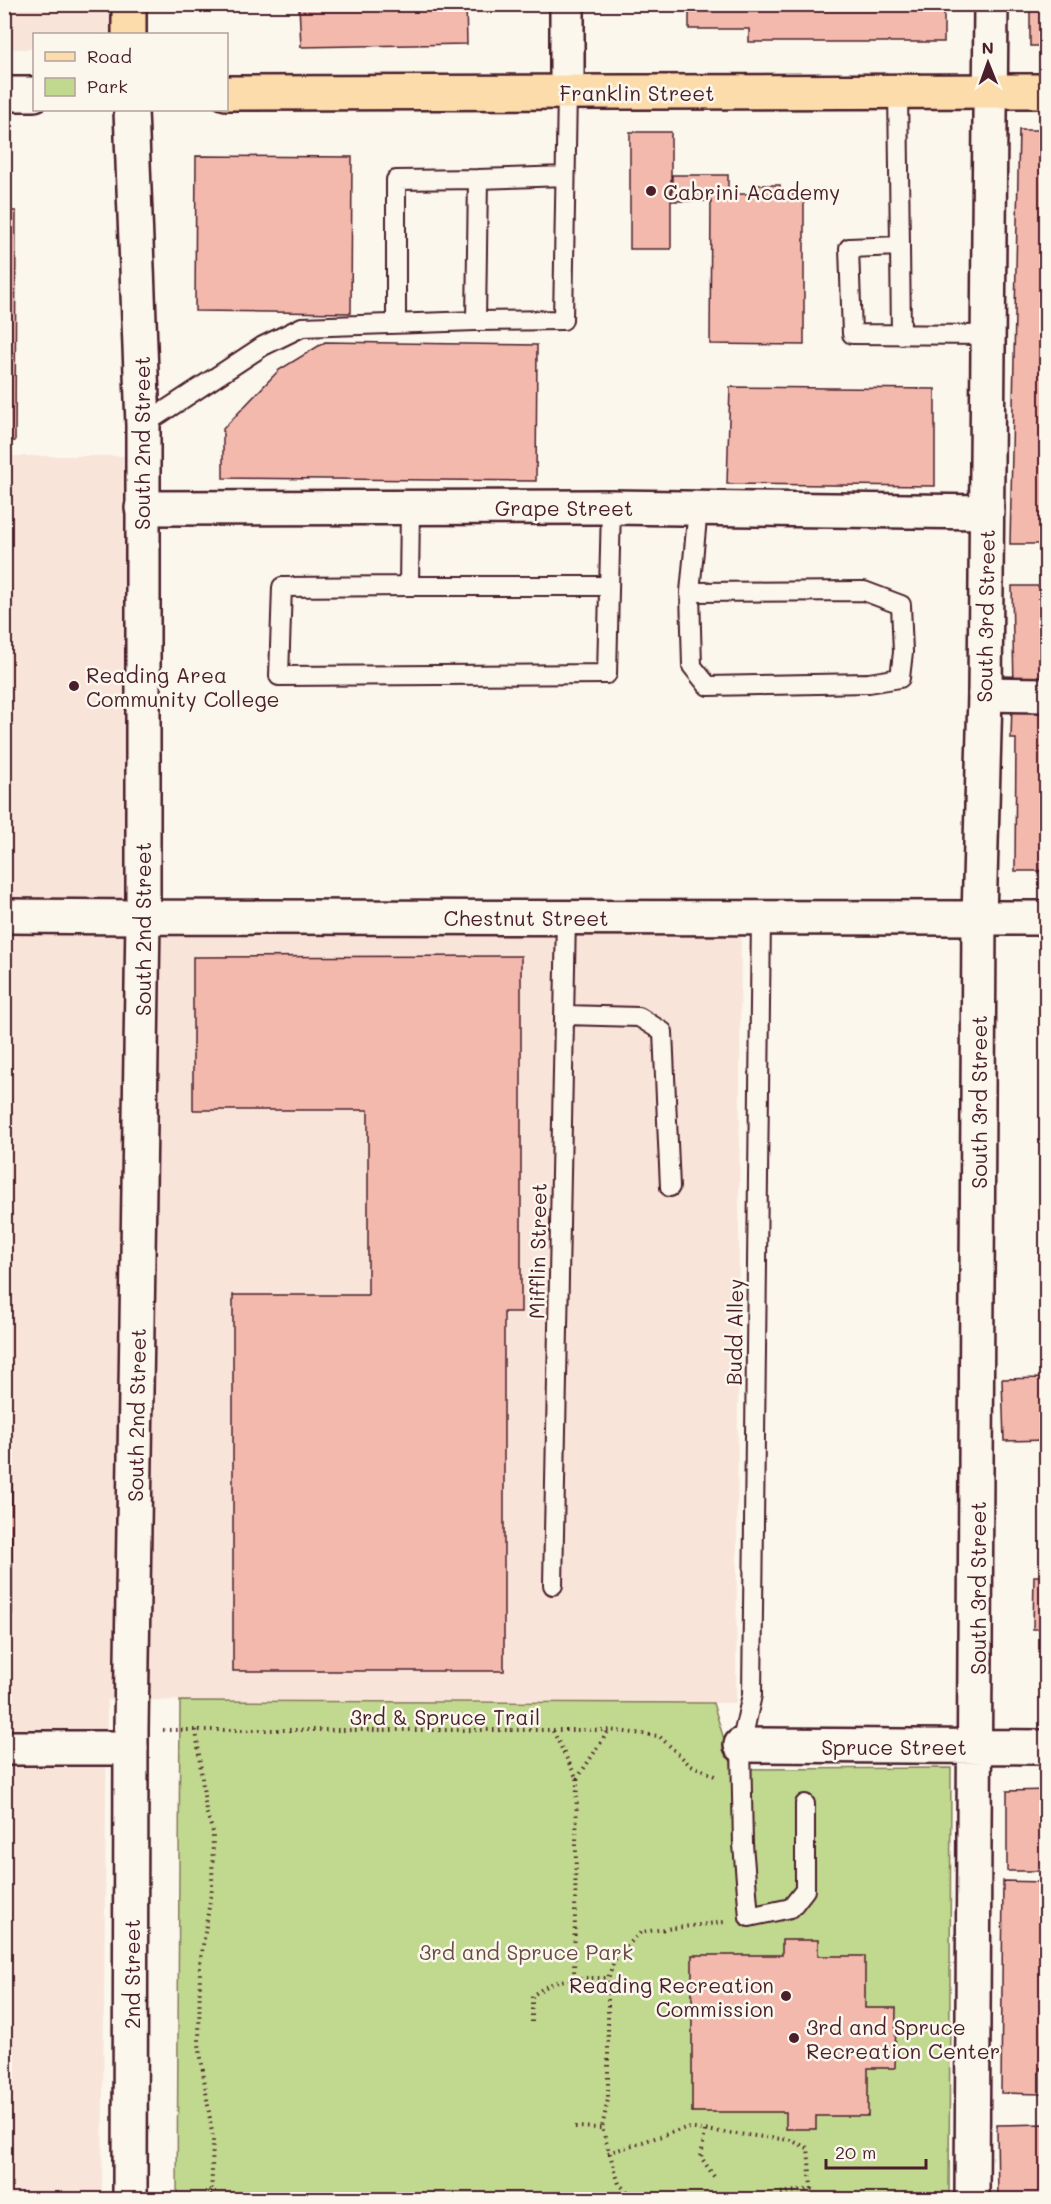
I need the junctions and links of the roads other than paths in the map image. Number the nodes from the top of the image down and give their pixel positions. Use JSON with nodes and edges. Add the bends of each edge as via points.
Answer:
{"nodes":[{"id":1,"x":129,"y":4,"type":"edge"},
{"id":2,"x":567,"y":4,"type":"edge"},
{"id":3,"x":991,"y":4,"type":"edge"},
{"id":4,"x":129,"y":33,"type":"edge"},
{"id":5,"x":898,"y":91,"type":"junction"},
{"id":6,"x":990,"y":91,"type":"junction"},
{"id":7,"x":1047,"y":91,"type":"edge"},
{"id":8,"x":567,"y":92,"type":"junction"},
{"id":9,"x":228,"y":93,"type":"edge"},
{"id":10,"x":4,"y":94,"type":"edge"},
{"id":11,"x":33,"y":94,"type":"edge"},
{"id":12,"x":131,"y":111,"type":"edge"},
{"id":13,"x":564,"y":176,"type":"junction"},
{"id":14,"x":478,"y":179,"type":"junction"},
{"id":15,"x":900,"y":246,"type":"junction"},
{"id":16,"x":476,"y":321,"type":"junction"},
{"id":17,"x":396,"y":323,"type":"junction"},
{"id":18,"x":901,"y":335,"type":"junction"},
{"id":19,"x":988,"y":335,"type":"junction"},
{"id":20,"x":143,"y":424,"type":"junction"},
{"id":21,"x":610,"y":507,"type":"junction"},
{"id":22,"x":141,"y":508,"type":"junction"},
{"id":23,"x":410,"y":508,"type":"junction"},
{"id":24,"x":698,"y":508,"type":"junction"},
{"id":25,"x":987,"y":512,"type":"junction"},
{"id":26,"x":409,"y":586,"type":"junction"},
{"id":27,"x":609,"y":586,"type":"junction"},
{"id":28,"x":690,"y":592,"type":"junction"},
{"id":29,"x":985,"y":694,"type":"junction"},
{"id":30,"x":1047,"y":694,"type":"edge"},
{"id":31,"x":4,"y":916,"type":"edge"},
{"id":32,"x":143,"y":917,"type":"junction"},
{"id":33,"x":566,"y":917,"type":"junction"},
{"id":34,"x":761,"y":918,"type":"junction"},
{"id":35,"x":979,"y":918,"type":"junction"},
{"id":36,"x":1047,"y":918,"type":"edge"},
{"id":37,"x":565,"y":1015,"type":"junction"},
{"id":38,"x":670,"y":1187,"type":"dead end"},
{"id":39,"x":553,"y":1585,"type":"dead end"},
{"id":40,"x":131,"y":1739,"type":"junction"},
{"id":41,"x":741,"y":1745,"type":"junction"},
{"id":42,"x":976,"y":1747,"type":"junction"},
{"id":43,"x":1047,"y":1747,"type":"edge"},
{"id":44,"x":4,"y":1748,"type":"edge"},
{"id":45,"x":804,"y":1804,"type":"dead end"},
{"id":46,"x":130,"y":2199,"type":"edge"},
{"id":47,"x":972,"y":2199,"type":"edge"}],
"edges":[{"from":1,"to":4,"type":"main road"},
{"from":2,"to":8,"type":"street"},
{"from":3,"to":6,"type":"street","name":"South 3rd Street"},
{"from":5,"to":6,"type":"main road","name":"Franklin Street"},
{"from":5,"to":8,"type":"main road","name":"Franklin Street"},
{"from":5,"to":15,"type":"lane"},
{"from":6,"to":7,"type":"main road","name":"Franklin Street"},
{"from":6,"to":19,"type":"street","name":"South 3rd Street"},
{"from":8,"to":9,"type":"main road","name":"Franklin Street"},
{"from":8,"to":13,"type":"lane"},
{"from":10,"to":11,"type":"street"},
{"from":12,"to":20,"type":"street","name":"South 2nd Street"},
{"from":13,"to":14,"type":"lane"},
{"from":13,"to":16,"type":"lane","via":[[563,320]]},
{"from":14,"to":16,"type":"lane"},
{"from":14,"to":17,"type":"lane","via":[[396,180]]},
{"from":15,"to":18,"type":"lane"},
{"from":15,"to":18,"type":"lane","via":[[849,248],[852,334]]},
{"from":16,"to":17,"type":"lane"},
{"from":17,"to":20,"type":"lane","via":[[302,327],[263,346]]},
{"from":18,"to":19,"type":"lane"},
{"from":19,"to":25,"type":"street","name":"South 3rd Street"},
{"from":20,"to":22,"type":"street","name":"South 2nd Street"},
{"from":21,"to":23,"type":"street","name":"Grape Street"},
{"from":21,"to":24,"type":"street","name":"Grape Street"},
{"from":21,"to":27,"type":"lane"},
{"from":22,"to":23,"type":"street","name":"Grape Street"},
{"from":22,"to":32,"type":"street","name":"South 2nd Street"},
{"from":23,"to":26,"type":"lane"},
{"from":24,"to":25,"type":"street","name":"Grape Street"},
{"from":24,"to":28,"type":"lane"},
{"from":25,"to":29,"type":"street","name":"South 3rd Street"},
{"from":26,"to":27,"type":"lane"},
{"from":26,"to":27,"type":"lane","via":[[282,586],[279,675],[607,674]]},
{"from":28,"to":28,"type":"lane","via":[[692,666],[708,686],[869,683],[900,678],[901,605],[864,591]]},
{"from":29,"to":30,"type":"street"},
{"from":29,"to":35,"type":"street","name":"South 3rd Street"},
{"from":31,"to":32,"type":"street","name":"Chestnut Street"},
{"from":32,"to":33,"type":"street","name":"Chestnut Street"},
{"from":32,"to":40,"type":"street","name":"South 2nd Street"},
{"from":33,"to":34,"type":"street","name":"Chestnut Street"},
{"from":33,"to":37,"type":"lane","name":"Mifflin Street"},
{"from":34,"to":35,"type":"street","name":"Chestnut Street"},
{"from":34,"to":41,"type":"lane","name":"Budd Alley","via":[[752,1695]]},
{"from":35,"to":36,"type":"street","name":"Chestnut Street"},
{"from":35,"to":42,"type":"street","name":"South 3rd Street"},
{"from":37,"to":38,"type":"lane","via":[[639,1017],[663,1032]]},
{"from":37,"to":39,"type":"lane","name":"Mifflin Street"},
{"from":40,"to":44,"type":"street"},
{"from":40,"to":46,"type":"street","name":"2nd Street"},
{"from":41,"to":42,"type":"street","name":"Spruce Street"},
{"from":41,"to":45,"type":"lane","name":"Budd Alley","via":[[749,1917],[791,1908],[805,1890]]},
{"from":42,"to":43,"type":"street","name":"Spruce Street"},
{"from":42,"to":47,"type":"street","name":"South 3rd Street"}]}
